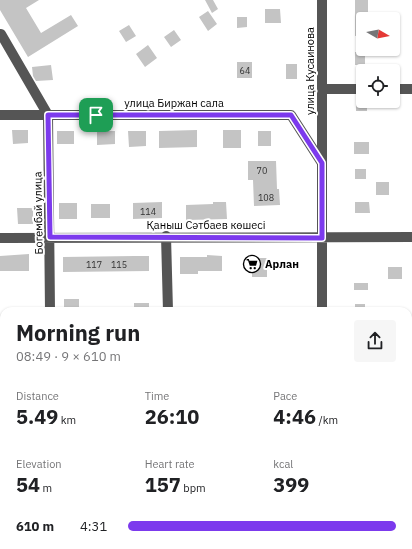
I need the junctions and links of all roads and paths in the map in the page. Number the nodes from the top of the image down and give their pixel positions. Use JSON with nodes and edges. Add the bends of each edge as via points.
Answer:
{"nodes":[{"id":1,"x":322,"y":0,"type":"edge"},
{"id":2,"x":1,"y":34,"type":"edge"},
{"id":3,"x":412,"y":88,"type":"edge"},
{"id":4,"x":322,"y":89,"type":"junction"},
{"id":5,"x":356,"y":89,"type":"edge"},
{"id":6,"x":400,"y":89,"type":"edge"},
{"id":7,"x":0,"y":115,"type":"edge"},
{"id":8,"x":48,"y":115,"type":"junction"},
{"id":9,"x":322,"y":163,"type":"junction"},
{"id":10,"x":166,"y":236,"type":"junction"},
{"id":11,"x":50,"y":237,"type":"junction"},
{"id":12,"x":412,"y":237,"type":"edge"},
{"id":13,"x":0,"y":238,"type":"edge"},
{"id":14,"x":322,"y":238,"type":"junction"},
{"id":15,"x":50,"y":307,"type":"edge"},
{"id":16,"x":168,"y":307,"type":"edge"},
{"id":17,"x":322,"y":307,"type":"edge"}],
"edges":[{"from":1,"to":4,"type":"street","name":"улица Кусаинова"},
{"from":2,"to":8,"type":"street"},
{"from":3,"to":6,"type":"street"},
{"from":4,"to":5,"type":"street"},
{"from":4,"to":9,"type":"street","name":"улица Кусаинова"},
{"from":7,"to":8,"type":"street","name":"улица Биржан сала"},
{"from":8,"to":9,"type":"street","name":"улица Биржан сала","via":[[291,115]]},
{"from":8,"to":11,"type":"street","name":"Богембай улица"},
{"from":9,"to":14,"type":"street","name":"улица Кусаинова"},
{"from":10,"to":11,"type":"street","name":"Қаныш Сәтбаев көшесі"},
{"from":10,"to":14,"type":"street","name":"Қаныш Сәтбаев көшесі"},
{"from":10,"to":16,"type":"street"},
{"from":11,"to":13,"type":"street","name":"Қаныш Сәтбаев көшесі"},
{"from":11,"to":15,"type":"street","name":"Богембай улица"},
{"from":12,"to":14,"type":"street","name":"Қаныш Сәтбаев көшесі"},
{"from":14,"to":17,"type":"street","name":"улица Кусаинова"}]}
